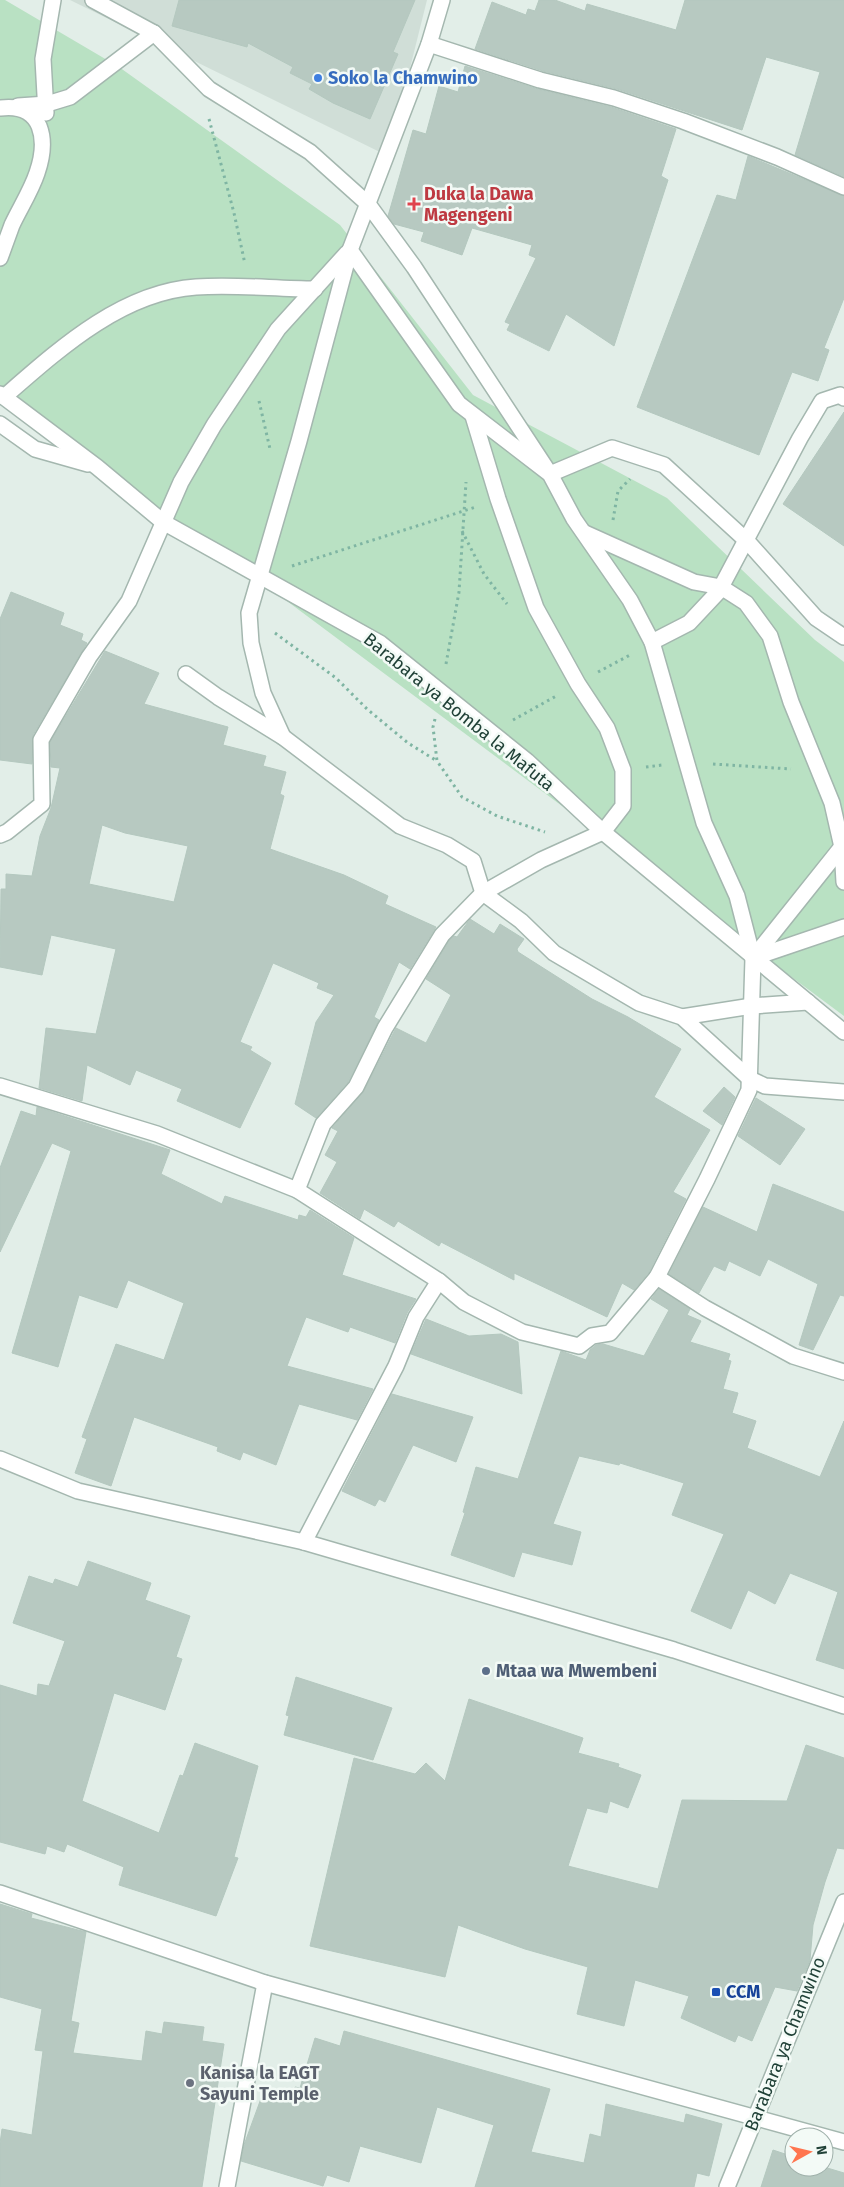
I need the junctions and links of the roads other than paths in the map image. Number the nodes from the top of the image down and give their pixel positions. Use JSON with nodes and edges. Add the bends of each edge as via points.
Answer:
{"nodes":[{"id":1,"x":53,"y":0,"type":"edge"},
{"id":2,"x":93,"y":0,"type":"edge"},
{"id":3,"x":442,"y":0,"type":"edge"},
{"id":4,"x":154,"y":33,"type":"junction"},
{"id":5,"x":429,"y":44,"type":"junction"},
{"id":6,"x":47,"y":104,"type":"junction"},
{"id":7,"x":4,"y":108,"type":"edge"},
{"id":8,"x":43,"y":147,"type":"junction"},
{"id":9,"x":844,"y":187,"type":"edge"},
{"id":10,"x":368,"y":204,"type":"junction"},
{"id":11,"x":350,"y":250,"type":"junction"},
{"id":12,"x":0,"y":258,"type":"edge"},
{"id":13,"x":315,"y":289,"type":"junction"},
{"id":14,"x":2,"y":395,"type":"edge"},
{"id":15,"x":844,"y":398,"type":"edge"},
{"id":16,"x":473,"y":416,"type":"junction"},
{"id":17,"x":0,"y":424,"type":"edge"},
{"id":18,"x":97,"y":467,"type":"junction"},
{"id":19,"x":550,"y":474,"type":"junction"},
{"id":20,"x":163,"y":522,"type":"junction"},
{"id":21,"x":584,"y":533,"type":"junction"},
{"id":22,"x":747,"y":541,"type":"junction"},
{"id":23,"x":260,"y":577,"type":"junction"},
{"id":24,"x":721,"y":587,"type":"junction"},
{"id":25,"x":844,"y":637,"type":"edge"},
{"id":26,"x":652,"y":642,"type":"junction"},
{"id":27,"x":186,"y":674,"type":"dead end"},
{"id":28,"x":283,"y":737,"type":"junction"},
{"id":29,"x":603,"y":832,"type":"junction"},
{"id":30,"x":0,"y":835,"type":"edge"},
{"id":31,"x":843,"y":846,"type":"edge"},
{"id":32,"x":844,"y":882,"type":"edge"},
{"id":33,"x":483,"y":893,"type":"junction"},
{"id":34,"x":844,"y":928,"type":"edge"},
{"id":35,"x":753,"y":958,"type":"junction"},
{"id":36,"x":808,"y":1002,"type":"junction"},
{"id":37,"x":752,"y":1006,"type":"junction"},
{"id":38,"x":682,"y":1017,"type":"junction"},
{"id":39,"x":844,"y":1032,"type":"edge"},
{"id":40,"x":750,"y":1079,"type":"junction"},
{"id":41,"x":0,"y":1086,"type":"edge"},
{"id":42,"x":844,"y":1092,"type":"edge"},
{"id":43,"x":297,"y":1190,"type":"junction"},
{"id":44,"x":656,"y":1276,"type":"junction"},
{"id":45,"x":439,"y":1281,"type":"junction"},
{"id":46,"x":844,"y":1372,"type":"edge"},
{"id":47,"x":0,"y":1459,"type":"edge"},
{"id":48,"x":304,"y":1542,"type":"junction"},
{"id":49,"x":844,"y":1706,"type":"edge"},
{"id":50,"x":0,"y":1893,"type":"edge"},
{"id":51,"x":844,"y":1902,"type":"edge"},
{"id":52,"x":265,"y":1983,"type":"junction"},
{"id":53,"x":754,"y":2116,"type":"junction"},
{"id":54,"x":844,"y":2142,"type":"edge"},
{"id":55,"x":227,"y":2187,"type":"edge"},
{"id":56,"x":727,"y":2187,"type":"edge"}],
"edges":[{"from":1,"to":6,"type":"street","via":[[43,59]]},
{"from":2,"to":4,"type":"street"},
{"from":3,"to":5,"type":"street"},
{"from":4,"to":6,"type":"street","via":[[70,97]]},
{"from":4,"to":10,"type":"street","via":[[209,89],[310,152]]},
{"from":5,"to":9,"type":"street","via":[[683,121]]},
{"from":5,"to":10,"type":"street"},
{"from":6,"to":7,"type":"street"},
{"from":6,"to":8,"type":"street"},
{"from":7,"to":8,"type":"street","via":[[30,112],[38,121]]},
{"from":8,"to":12,"type":"street","via":[[37,174]]},
{"from":10,"to":11,"type":"street"},
{"from":10,"to":19,"type":"street","via":[[414,267]]},
{"from":11,"to":13,"type":"street"},
{"from":11,"to":16,"type":"street","via":[[459,404]]},
{"from":11,"to":23,"type":"street"},
{"from":13,"to":14,"type":"street","via":[[195,287],[148,297],[78,336]]},
{"from":13,"to":20,"type":"street","via":[[278,329],[258,358],[181,482]]},
{"from":14,"to":18,"type":"street","name":"Barabara ya Bomba la Mafuta"},
{"from":15,"to":22,"type":"street","via":[[840,395],[822,401]]},
{"from":16,"to":19,"type":"street"},
{"from":16,"to":29,"type":"street","via":[[536,608],[578,684],[607,728],[623,770],[624,806]]},
{"from":17,"to":18,"type":"street","via":[[35,449]]},
{"from":18,"to":20,"type":"street","name":"Barabara ya Bomba la Mafuta"},
{"from":19,"to":21,"type":"street"},
{"from":19,"to":22,"type":"street","via":[[612,448],[664,464]]},
{"from":20,"to":23,"type":"street","name":"Barabara ya Bomba la Mafuta"},
{"from":20,"to":30,"type":"street","via":[[129,601],[89,657],[41,740],[42,804]]},
{"from":21,"to":24,"type":"street","via":[[694,582]]},
{"from":21,"to":26,"type":"street","via":[[630,600]]},
{"from":22,"to":24,"type":"street"},
{"from":22,"to":25,"type":"street","via":[[816,618]]},
{"from":23,"to":28,"type":"street","via":[[249,613],[251,643],[263,693]]},
{"from":23,"to":29,"type":"street","name":"Barabara ya Bomba la Mafuta","via":[[380,643],[527,761]]},
{"from":24,"to":26,"type":"street","via":[[689,623]]},
{"from":24,"to":31,"type":"street","via":[[746,603],[770,636],[791,702],[832,803]]},
{"from":26,"to":35,"type":"street","via":[[704,823],[737,896]]},
{"from":27,"to":28,"type":"street"},
{"from":28,"to":33,"type":"street","via":[[400,826],[447,844],[473,861]]},
{"from":29,"to":33,"type":"street","via":[[542,860]]},
{"from":29,"to":35,"type":"street","name":"Barabara ya Bomba la Mafuta"},
{"from":31,"to":32,"type":"street"},
{"from":31,"to":35,"type":"street"},
{"from":33,"to":38,"type":"street","via":[[554,953],[639,1003]]},
{"from":33,"to":43,"type":"street","via":[[442,935],[385,1028],[356,1088],[323,1124]]},
{"from":34,"to":35,"type":"street"},
{"from":35,"to":36,"type":"street","name":"Barabara ya Bomba la Mafuta"},
{"from":35,"to":37,"type":"street"},
{"from":36,"to":37,"type":"street"},
{"from":36,"to":39,"type":"street","name":"Barabara ya Bomba la Mafuta"},
{"from":37,"to":38,"type":"street"},
{"from":37,"to":40,"type":"street"},
{"from":38,"to":40,"type":"street"},
{"from":40,"to":42,"type":"street","via":[[765,1086]]},
{"from":40,"to":44,"type":"street","via":[[749,1090],[707,1179]]},
{"from":41,"to":43,"type":"street","via":[[158,1134]]},
{"from":43,"to":45,"type":"street"},
{"from":44,"to":45,"type":"street","via":[[610,1333],[592,1336],[579,1346],[522,1332],[464,1302]]},
{"from":44,"to":46,"type":"street","via":[[705,1308],[793,1356]]},
{"from":45,"to":48,"type":"street","via":[[416,1317],[396,1366]]},
{"from":47,"to":48,"type":"street","via":[[78,1491]]},
{"from":48,"to":49,"type":"street","via":[[674,1650]]},
{"from":50,"to":52,"type":"street"},
{"from":51,"to":53,"type":"street","name":"Barabara ya Chamwino"},
{"from":52,"to":53,"type":"street"},
{"from":52,"to":55,"type":"street"},
{"from":53,"to":54,"type":"street"},
{"from":53,"to":56,"type":"street","name":"Barabara ya Chamwino"}]}
